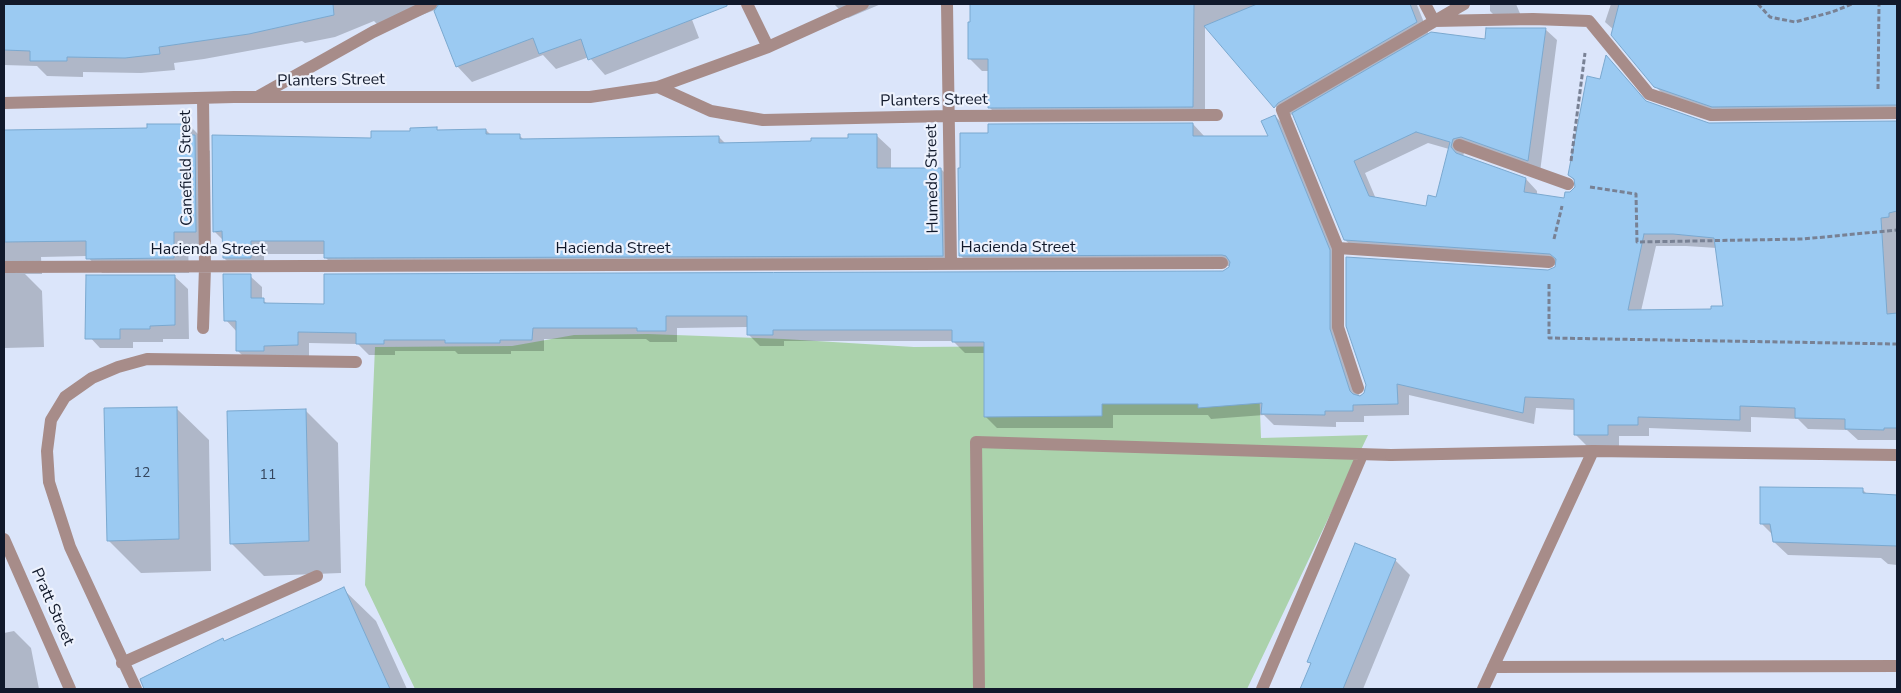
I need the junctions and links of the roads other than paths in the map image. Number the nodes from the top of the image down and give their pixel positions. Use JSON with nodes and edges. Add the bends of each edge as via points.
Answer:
{"nodes":[{"id":1,"x":431,"y":4,"type":"edge"},
{"id":2,"x":747,"y":4,"type":"edge"},
{"id":3,"x":863,"y":4,"type":"edge"},
{"id":4,"x":947,"y":4,"type":"edge"},
{"id":5,"x":1424,"y":4,"type":"edge"},
{"id":6,"x":1464,"y":4,"type":"edge"},
{"id":7,"x":1434,"y":21,"type":"junction"},
{"id":8,"x":768,"y":46,"type":"junction"},
{"id":9,"x":658,"y":87,"type":"junction"},
{"id":10,"x":202,"y":98,"type":"junction"},
{"id":11,"x":257,"y":98,"type":"junction"},
{"id":12,"x":4,"y":103,"type":"edge"},
{"id":13,"x":1897,"y":113,"type":"edge"},
{"id":14,"x":1217,"y":115,"type":"dead end"},
{"id":15,"x":948,"y":116,"type":"junction"},
{"id":16,"x":1459,"y":145,"type":"dead end"},
{"id":17,"x":1568,"y":184,"type":"road end"},
{"id":18,"x":1338,"y":248,"type":"junction"},
{"id":19,"x":1549,"y":262,"type":"road end"},
{"id":20,"x":1222,"y":263,"type":"dead end"},
{"id":21,"x":951,"y":264,"type":"junction"},
{"id":22,"x":205,"y":266,"type":"junction"},
{"id":23,"x":4,"y":267,"type":"edge"},
{"id":24,"x":203,"y":328,"type":"dead end"},
{"id":25,"x":356,"y":362,"type":"dead end"},
{"id":26,"x":1358,"y":388,"type":"dead end"},
{"id":27,"x":1593,"y":451,"type":"junction"},
{"id":28,"x":1362,"y":455,"type":"junction"},
{"id":29,"x":1897,"y":456,"type":"edge"},
{"id":30,"x":4,"y":538,"type":"edge"},
{"id":31,"x":317,"y":576,"type":"dead end"},
{"id":32,"x":122,"y":663,"type":"junction"},
{"id":33,"x":1897,"y":666,"type":"edge"},
{"id":34,"x":1493,"y":667,"type":"junction"},
{"id":35,"x":70,"y":689,"type":"edge"},
{"id":36,"x":136,"y":689,"type":"edge"},
{"id":37,"x":979,"y":689,"type":"edge"},
{"id":38,"x":1262,"y":689,"type":"edge"},
{"id":39,"x":1483,"y":689,"type":"edge"}],
"edges":[{"from":1,"to":11,"type":"street","via":[[373,32]]},
{"from":2,"to":8,"type":"street"},
{"from":3,"to":8,"type":"street","name":"Planters Street"},
{"from":4,"to":15,"type":"street","name":"Humedo Street"},
{"from":5,"to":7,"type":"street"},
{"from":6,"to":7,"type":"street"},
{"from":7,"to":13,"type":"street","via":[[1589,21],[1649,94],[1711,115]]},
{"from":7,"to":18,"type":"street","via":[[1282,110]]},
{"from":8,"to":9,"type":"street","name":"Planters Street"},
{"from":9,"to":11,"type":"street","name":"Planters Street","via":[[590,97]]},
{"from":9,"to":15,"type":"street","name":"Planters Street","via":[[711,111],[763,120]]},
{"from":10,"to":11,"type":"street","name":"Planters Street"},
{"from":10,"to":12,"type":"street","name":"Planters Street"},
{"from":10,"to":22,"type":"street","name":"Canefield Street"},
{"from":14,"to":15,"type":"street","name":"Planters Street"},
{"from":15,"to":21,"type":"street","name":"Humedo Street"},
{"from":16,"to":17,"type":"street"},
{"from":18,"to":19,"type":"street"},
{"from":18,"to":26,"type":"street","via":[[1338,326]]},
{"from":20,"to":21,"type":"street","name":"Hacienda Street"},
{"from":21,"to":22,"type":"street","name":"Hacienda Street"},
{"from":22,"to":23,"type":"street","name":"Hacienda Street"},
{"from":22,"to":24,"type":"street","name":"Canefield Street"},
{"from":25,"to":32,"type":"street","via":[[147,359],[118,366],[92,378],[65,397],[51,420],[47,451],[49,482],[70,547]]},
{"from":27,"to":28,"type":"street"},
{"from":27,"to":29,"type":"street"},
{"from":27,"to":34,"type":"street"},
{"from":28,"to":37,"type":"street","via":[[976,442]]},
{"from":28,"to":38,"type":"street"},
{"from":30,"to":35,"type":"street","name":"Pratt Street"},
{"from":31,"to":32,"type":"street"},
{"from":32,"to":36,"type":"street"},
{"from":33,"to":34,"type":"street"},
{"from":34,"to":39,"type":"street"}]}
